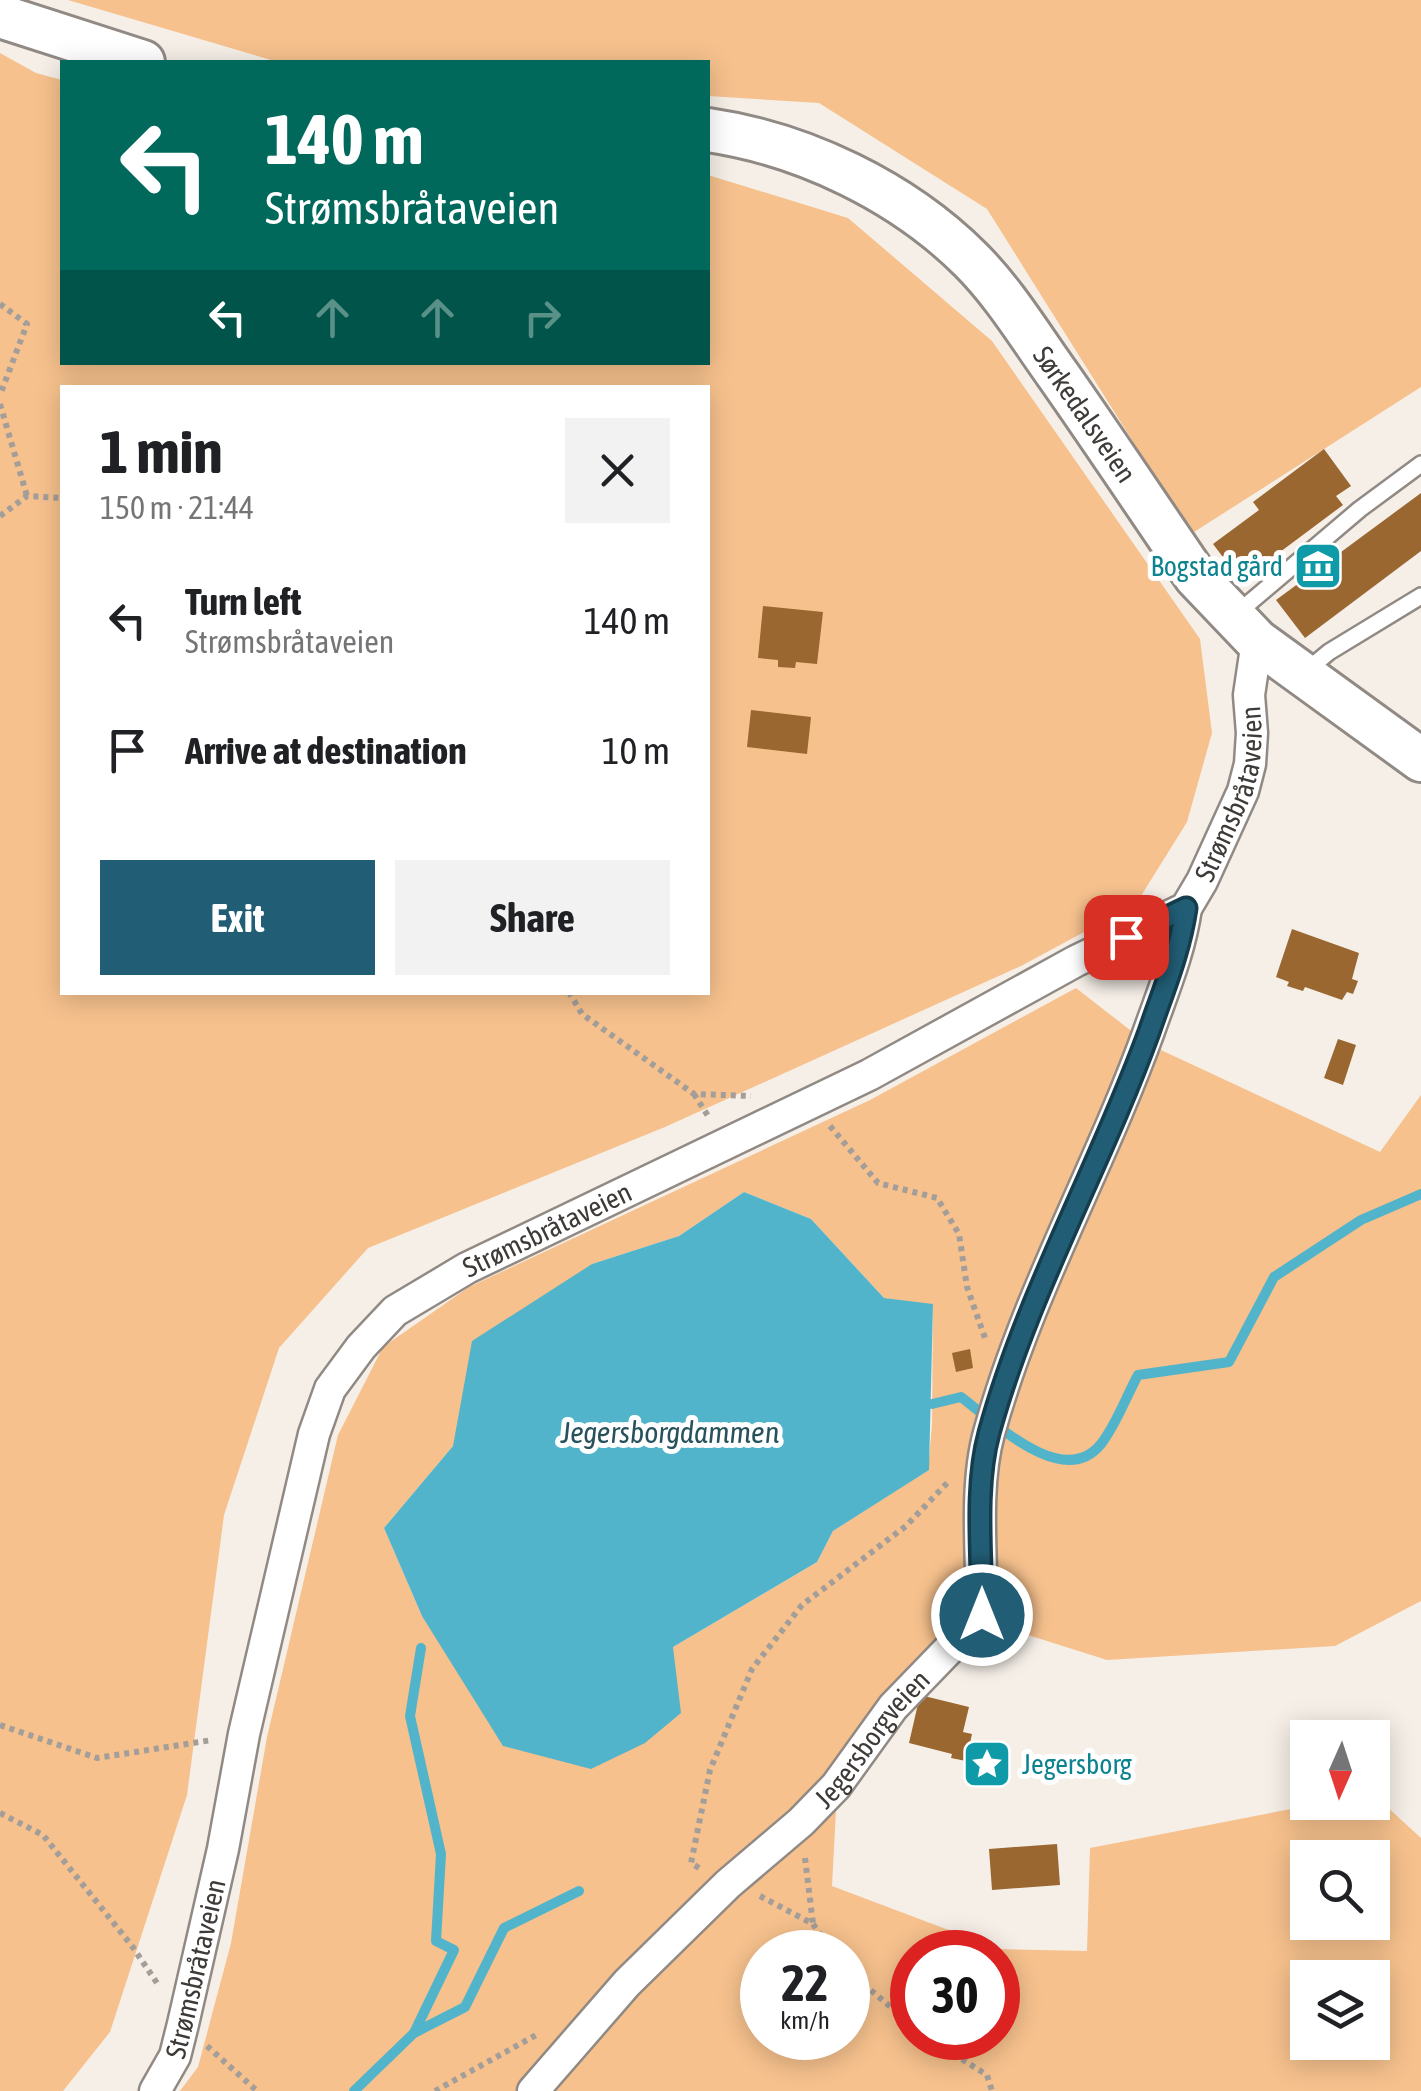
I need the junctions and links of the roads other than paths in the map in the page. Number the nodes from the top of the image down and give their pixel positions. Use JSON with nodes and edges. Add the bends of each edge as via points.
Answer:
{"nodes":[{"id":1,"x":0,"y":16,"type":"edge"},
{"id":2,"x":137,"y":60,"type":"edge"},
{"id":3,"x":710,"y":130,"type":"edge"},
{"id":4,"x":1421,"y":464,"type":"edge"},
{"id":5,"x":1421,"y":596,"type":"edge"},
{"id":6,"x":1244,"y":629,"type":"junction"},
{"id":7,"x":1302,"y":675,"type":"junction"},
{"id":8,"x":1421,"y":760,"type":"edge"},
{"id":9,"x":1186,"y":908,"type":"junction"},
{"id":10,"x":155,"y":2091,"type":"edge"},
{"id":11,"x":533,"y":2091,"type":"edge"}],
"edges":[{"from":1,"to":2,"type":"street"},
{"from":3,"to":6,"type":"street","name":"Sørkedalsveien","via":[[774,145],[863,182],[961,250],[996,288],[1196,577]]},
{"from":4,"to":6,"type":"lane","via":[[1360,509]]},
{"from":5,"to":7,"type":"lane"},
{"from":6,"to":7,"type":"street","name":"Sørkedalsveien"},
{"from":6,"to":9,"type":"street","name":"Strømsbråtaveien","via":[[1252,733],[1246,777]]},
{"from":7,"to":8,"type":"street","name":"Sørkedalsveien"},
{"from":9,"to":10,"type":"street","name":"Strømsbråtaveien","via":[[812,1103],[467,1268],[395,1311],[360,1347],[330,1389],[314,1434],[183,2024]]},
{"from":9,"to":11,"type":"street","name":"Jegersborgveien","via":[[1138,1060],[1066,1225],[986,1444],[982,1615],[893,1707],[836,1786],[627,1983]]}]}
